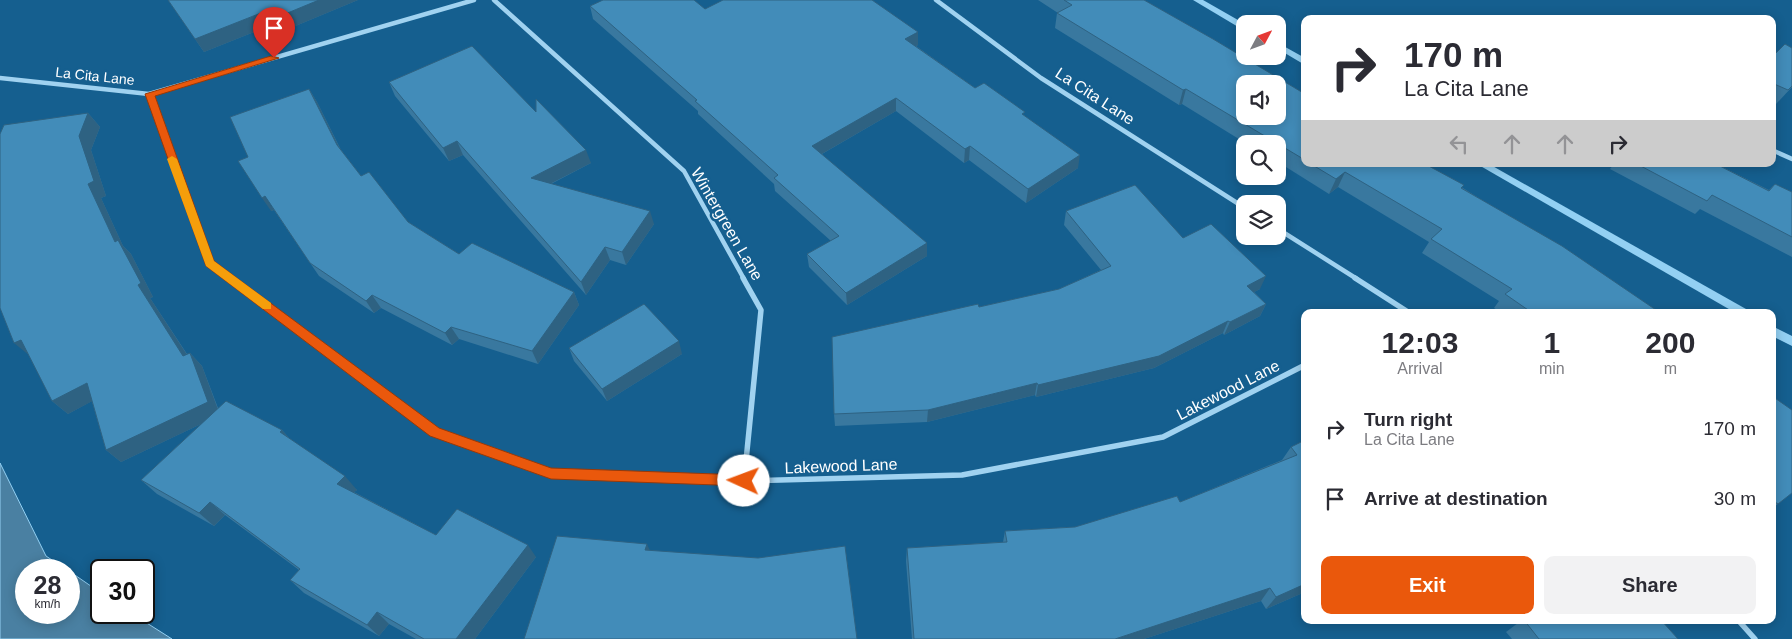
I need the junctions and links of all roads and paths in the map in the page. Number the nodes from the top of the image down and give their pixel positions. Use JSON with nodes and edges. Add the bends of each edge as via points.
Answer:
{"nodes":[{"id":1,"x":474,"y":0,"type":"edge"},
{"id":2,"x":494,"y":0,"type":"edge"},
{"id":3,"x":936,"y":0,"type":"edge"},
{"id":4,"x":0,"y":78,"type":"edge"},
{"id":5,"x":149,"y":94,"type":"junction"},
{"id":6,"x":1776,"y":152,"type":"edge"},
{"id":7,"x":1792,"y":159,"type":"edge"},
{"id":8,"x":1236,"y":202,"type":"edge"},
{"id":9,"x":1286,"y":234,"type":"edge"},
{"id":10,"x":1402,"y":309,"type":"edge"},
{"id":11,"x":1301,"y":366,"type":"edge"},
{"id":12,"x":744,"y":481,"type":"junction"},
{"id":13,"x":1742,"y":624,"type":"edge"},
{"id":14,"x":1755,"y":639,"type":"edge"}],
"edges":[{"from":1,"to":5,"type":"street","name":"La Cita Lane"},
{"from":2,"to":12,"type":"street","name":"Wintergreen Lane","via":[[684,170],[761,310]]},
{"from":3,"to":8,"type":"street","name":"La Cita Lane","via":[[1041,78]]},
{"from":4,"to":5,"type":"street","name":"La Cita Lane"},
{"from":5,"to":12,"type":"street","name":"Lakewood Lane","via":[[210,263],[435,432],[551,474]]},
{"from":6,"to":7,"type":"street"},
{"from":9,"to":10,"type":"street"},
{"from":11,"to":12,"type":"street","name":"Lakewood Lane","via":[[1163,438],[962,475]]},
{"from":13,"to":14,"type":"street"}]}
